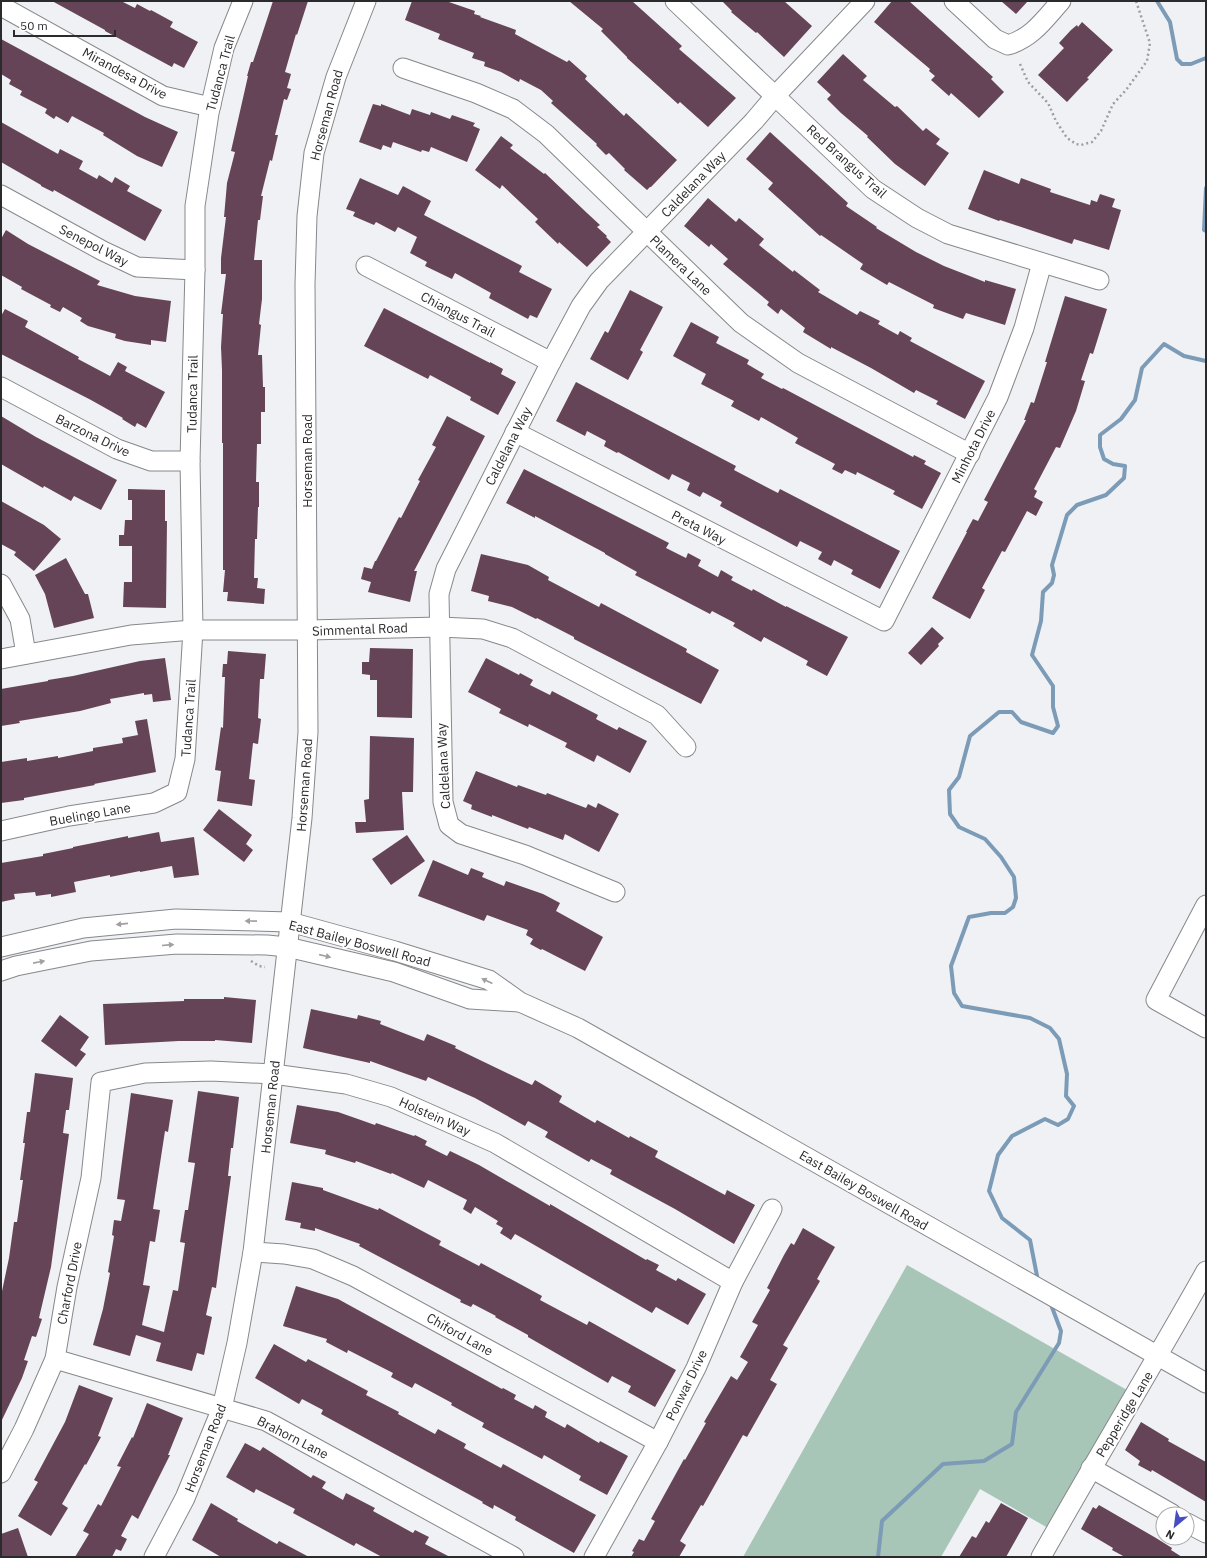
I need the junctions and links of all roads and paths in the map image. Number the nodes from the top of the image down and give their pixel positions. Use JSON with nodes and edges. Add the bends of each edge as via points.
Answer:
{"nodes":[{"id":1,"x":243,"y":1,"type":"edge"},
{"id":2,"x":366,"y":1,"type":"edge"},
{"id":3,"x":675,"y":1,"type":"edge"},
{"id":4,"x":865,"y":1,"type":"edge"},
{"id":5,"x":954,"y":1,"type":"edge"},
{"id":6,"x":1061,"y":1,"type":"edge"},
{"id":7,"x":1136,"y":1,"type":"edge"},
{"id":8,"x":1,"y":6,"type":"edge"},
{"id":9,"x":1020,"y":64,"type":"dead end"},
{"id":10,"x":402,"y":68,"type":"dead end"},
{"id":11,"x":776,"y":95,"type":"junction"},
{"id":12,"x":211,"y":105,"type":"junction"},
{"id":13,"x":1,"y":195,"type":"edge"},
{"id":14,"x":647,"y":231,"type":"junction"},
{"id":15,"x":1042,"y":263,"type":"junction"},
{"id":16,"x":366,"y":266,"type":"dead end"},
{"id":17,"x":195,"y":270,"type":"junction"},
{"id":18,"x":1099,"y":280,"type":"dead end"},
{"id":19,"x":551,"y":362,"type":"junction"},
{"id":20,"x":1,"y":387,"type":"edge"},
{"id":21,"x":515,"y":432,"type":"junction"},
{"id":22,"x":970,"y":454,"type":"junction"},
{"id":23,"x":190,"y":462,"type":"junction"},
{"id":24,"x":1,"y":584,"type":"edge"},
{"id":25,"x":884,"y":621,"type":"joint"},
{"id":26,"x":440,"y":627,"type":"junction"},
{"id":27,"x":194,"y":630,"type":"junction"},
{"id":28,"x":308,"y":630,"type":"junction"},
{"id":29,"x":26,"y":654,"type":"junction"},
{"id":30,"x":1,"y":659,"type":"edge"},
{"id":31,"x":686,"y":747,"type":"dead end"},
{"id":32,"x":177,"y":792,"type":"joint"},
{"id":33,"x":1,"y":831,"type":"edge"},
{"id":34,"x":615,"y":892,"type":"dead end"},
{"id":35,"x":1206,"y":905,"type":"edge"},
{"id":36,"x":290,"y":922,"type":"junction"},
{"id":37,"x":1,"y":947,"type":"edge"},
{"id":38,"x":287,"y":947,"type":"junction"},
{"id":39,"x":248,"y":960,"type":"dead end"},
{"id":40,"x":265,"y":967,"type":"dead end"},
{"id":41,"x":1,"y":971,"type":"edge"},
{"id":42,"x":520,"y":1002,"type":"junction"},
{"id":43,"x":1206,"y":1028,"type":"edge"},
{"id":44,"x":273,"y":1074,"type":"junction"},
{"id":45,"x":101,"y":1082,"type":"joint"},
{"id":46,"x":772,"y":1209,"type":"dead end"},
{"id":47,"x":253,"y":1252,"type":"junction"},
{"id":48,"x":1206,"y":1271,"type":"edge"},
{"id":49,"x":733,"y":1282,"type":"junction"},
{"id":50,"x":1158,"y":1356,"type":"junction"},
{"id":51,"x":55,"y":1359,"type":"junction"},
{"id":52,"x":1206,"y":1383,"type":"edge"},
{"id":53,"x":222,"y":1408,"type":"junction"},
{"id":54,"x":658,"y":1442,"type":"junction"},
{"id":55,"x":1091,"y":1468,"type":"junction"},
{"id":56,"x":1,"y":1473,"type":"edge"},
{"id":57,"x":1158,"y":1506,"type":"edge"},
{"id":58,"x":1195,"y":1527,"type":"edge"},
{"id":59,"x":1206,"y":1533,"type":"edge"},
{"id":60,"x":156,"y":1556,"type":"edge"},
{"id":61,"x":514,"y":1557,"type":"edge"},
{"id":62,"x":594,"y":1557,"type":"edge"},
{"id":63,"x":1041,"y":1557,"type":"edge"}],
"edges":[{"from":1,"to":12,"type":"street","name":"Tudanca Trail","via":[[224,48]]},
{"from":2,"to":28,"type":"street","name":"Horseman Road","via":[[336,77],[314,153],[307,216]]},
{"from":3,"to":11,"type":"street","name":"Red Brangus Trail"},
{"from":4,"to":11,"type":"street","name":"Caldelana Way"},
{"from":5,"to":6,"type":"street","via":[[995,39],[1008,45],[1034,32]]},
{"from":7,"to":9,"type":"path","via":[[1150,43],[1147,61],[1113,104],[1102,131],[1092,142],[1080,145],[1067,138],[1048,103],[1028,82]]},
{"from":8,"to":12,"type":"street","name":"Mirandesa Drive","via":[[163,96]]},
{"from":10,"to":14,"type":"street","name":"Plamera Lane","via":[[476,93],[513,109],[546,134]]},
{"from":11,"to":14,"type":"street","name":"Caldelana Way"},
{"from":11,"to":15,"type":"street","name":"Red Brangus Trail","via":[[873,188],[916,218],[948,234]]},
{"from":12,"to":17,"type":"street","name":"Tudanca Trail","via":[[195,206]]},
{"from":13,"to":17,"type":"street","name":"Senepol Way","via":[[137,267]]},
{"from":14,"to":19,"type":"street","name":"Caldelana Way","via":[[599,281],[581,306]]},
{"from":14,"to":22,"type":"street","name":"Plamera Lane","via":[[742,323],[798,363]]},
{"from":15,"to":18,"type":"street","name":"Red Brangus Trail"},
{"from":15,"to":22,"type":"street","name":"Minhota Drive","via":[[1024,328],[998,397]]},
{"from":16,"to":19,"type":"street","name":"Chiangus Trail"},
{"from":17,"to":23,"type":"street","name":"Tudanca Trail"},
{"from":19,"to":21,"type":"street","name":"Caldelana Way"},
{"from":20,"to":23,"type":"street","name":"Barzona Drive","via":[[117,449],[150,461]]},
{"from":21,"to":25,"type":"street","name":"Preta Way"},
{"from":21,"to":26,"type":"street","name":"Caldelana Way","via":[[446,569],[439,594]]},
{"from":22,"to":25,"type":"street","name":"Minhota Drive"},
{"from":23,"to":27,"type":"street","name":"Tudanca Trail"},
{"from":24,"to":29,"type":"street","via":[[20,620]]},
{"from":26,"to":28,"type":"street","name":"Simmental Road"},
{"from":26,"to":31,"type":"street","name":"Simmental Road","via":[[483,629],[512,638],[657,715]]},
{"from":26,"to":34,"type":"street","name":"Caldelana Way","via":[[442,802],[449,825],[461,834],[525,854]]},
{"from":27,"to":28,"type":"street","name":"Simmental Road"},
{"from":27,"to":29,"type":"street","name":"Simmental Road","via":[[131,635]]},
{"from":27,"to":32,"type":"street","name":"Tudanca Trail","via":[[185,759]]},
{"from":28,"to":36,"type":"street","name":"Horseman Road","via":[[308,732],[302,818]]},
{"from":29,"to":30,"type":"street","name":"Simmental Road"},
{"from":32,"to":33,"type":"street","name":"Buelingo Lane","via":[[154,804],[69,816]]},
{"from":35,"to":43,"type":"street","via":[[1156,1000]]},
{"from":36,"to":37,"type":"street","name":"East Bailey Boswell Road","one_way":true,"via":[[176,919],[83,928]]},
{"from":36,"to":38,"type":"street","name":"Horseman Road"},
{"from":42,"to":36,"type":"street","name":"East Bailey Boswell Road","one_way":true,"via":[[488,980]]},
{"from":41,"to":38,"type":"street","name":"East Bailey Boswell Road","one_way":true,"via":[[91,951],[177,944]]},
{"from":38,"to":42,"type":"street","name":"East Bailey Boswell Road","one_way":true,"via":[[394,972],[470,999]]},
{"from":38,"to":44,"type":"street","name":"Horseman Road"},
{"from":39,"to":40,"type":"path"},
{"from":42,"to":50,"type":"street","name":"East Bailey Boswell Road","via":[[578,1028]]},
{"from":44,"to":45,"type":"street","name":"Holstein Way","via":[[210,1071],[145,1072]]},
{"from":44,"to":47,"type":"street","name":"Horseman Road"},
{"from":44,"to":49,"type":"street","name":"Holstein Way","via":[[346,1084],[391,1097],[495,1142]]},
{"from":45,"to":51,"type":"street","name":"Charford Drive","via":[[91,1178],[67,1287]]},
{"from":46,"to":49,"type":"street","name":"Ponwar Drive"},
{"from":47,"to":53,"type":"street","name":"Horseman Road","via":[[237,1343]]},
{"from":47,"to":54,"type":"street","name":"Chiford Lane","via":[[313,1259],[353,1276]]},
{"from":48,"to":50,"type":"street","name":"Pepperidge Lane"},
{"from":49,"to":54,"type":"street","name":"Ponwar Drive","via":[[696,1368]]},
{"from":50,"to":52,"type":"street","name":"East Bailey Boswell Road"},
{"from":50,"to":55,"type":"street","name":"Pepperidge Lane"},
{"from":51,"to":53,"type":"street","name":"Brahorn Lane"},
{"from":51,"to":56,"type":"street","name":"Charford Drive"},
{"from":53,"to":60,"type":"street","name":"Horseman Road","via":[[185,1498]]},
{"from":53,"to":61,"type":"street","name":"Brahorn Lane","via":[[266,1421]]},
{"from":54,"to":62,"type":"street","name":"Ponwar Drive"},
{"from":55,"to":57,"type":"street"},
{"from":55,"to":63,"type":"street","name":"Pepperidge Lane"},
{"from":58,"to":59,"type":"street"}]}
